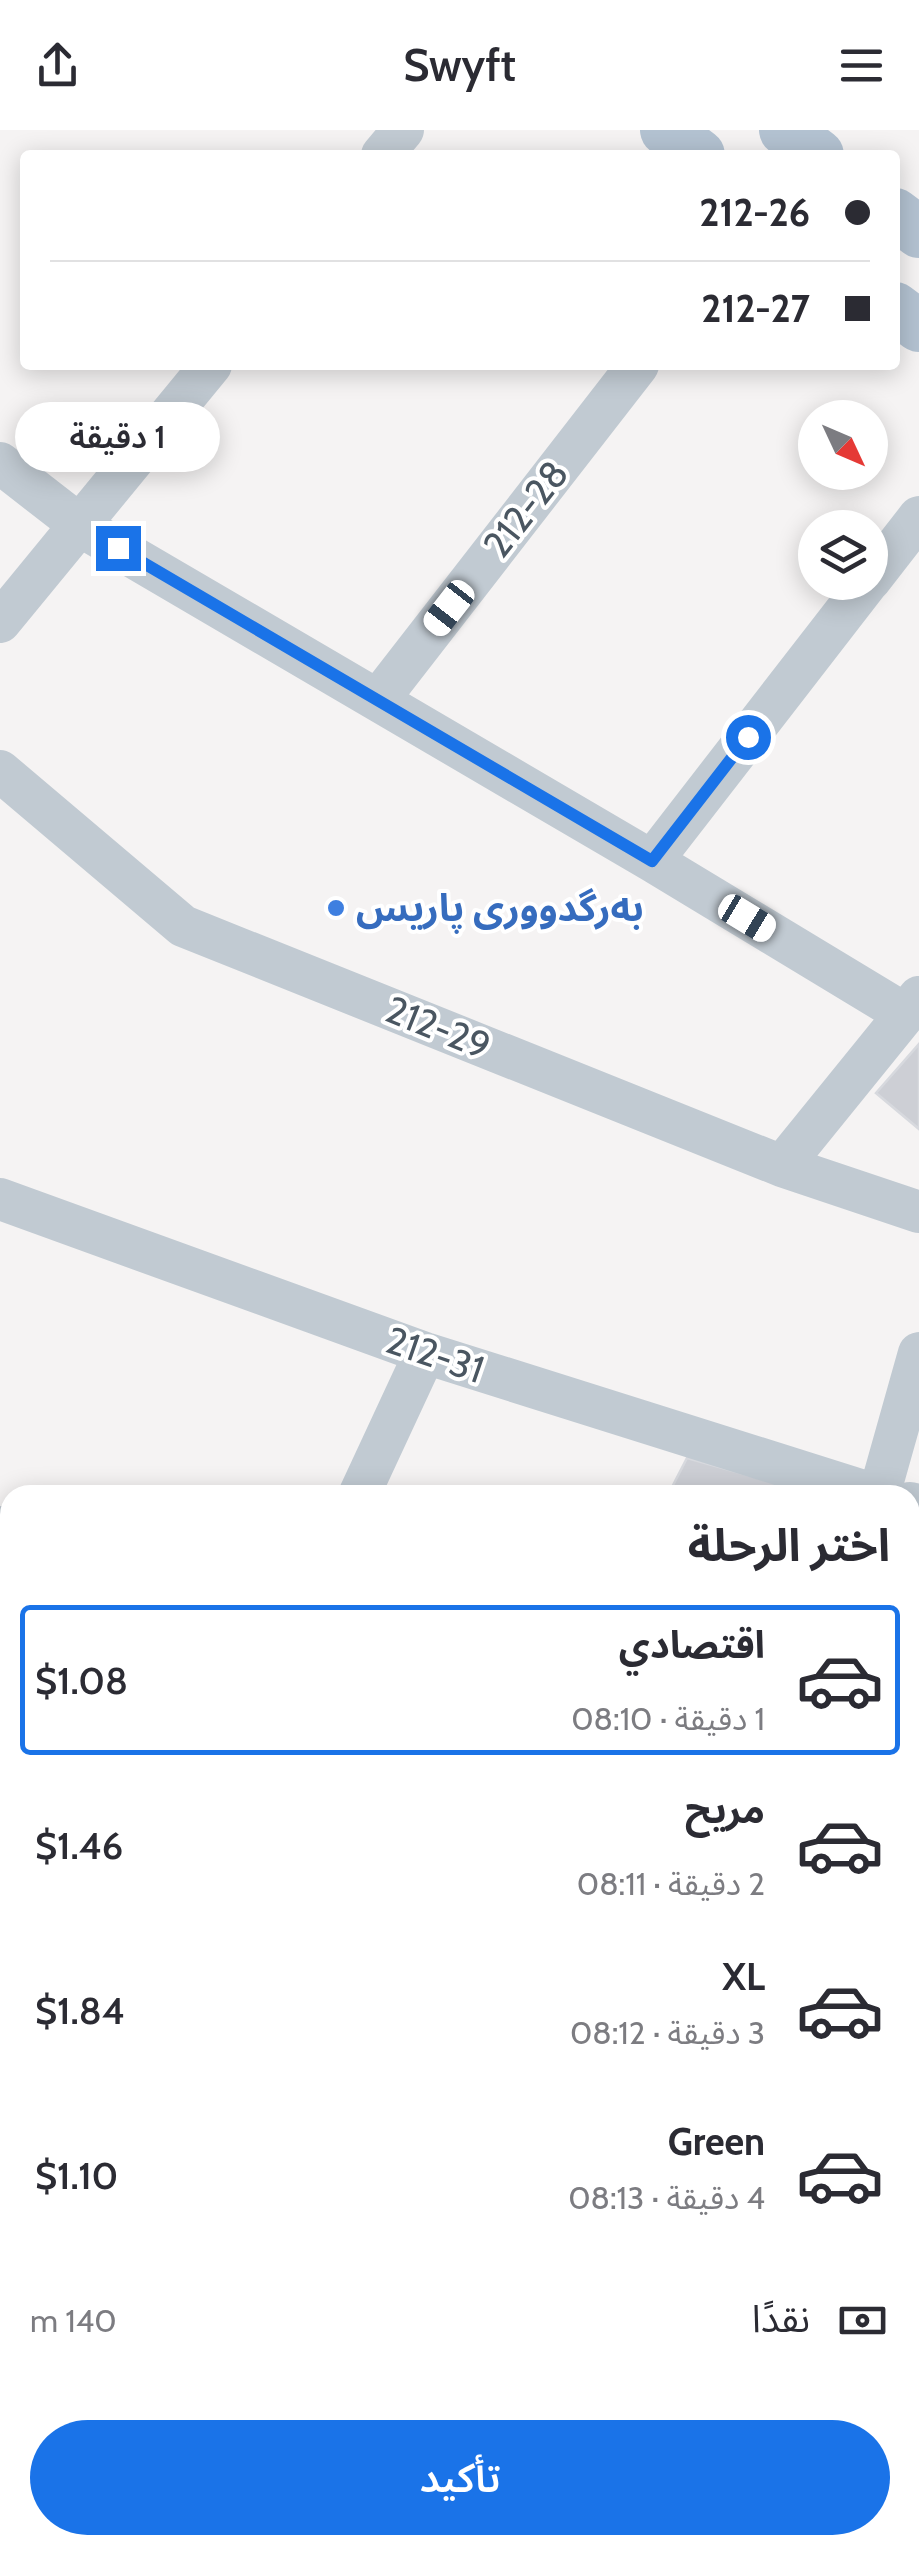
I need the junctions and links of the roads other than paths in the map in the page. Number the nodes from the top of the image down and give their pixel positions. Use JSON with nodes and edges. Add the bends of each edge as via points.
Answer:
{"nodes":[{"id":1,"x":403,"y":130,"type":"edge"},
{"id":2,"x":666,"y":130,"type":"edge"},
{"id":3,"x":786,"y":130,"type":"edge"},
{"id":4,"x":386,"y":150,"type":"edge"},
{"id":5,"x":692,"y":150,"type":"edge"},
{"id":6,"x":812,"y":150,"type":"edge"},
{"id":7,"x":206,"y":370,"type":"edge"},
{"id":8,"x":634,"y":370,"type":"edge"},
{"id":9,"x":0,"y":463,"type":"edge"},
{"id":10,"x":919,"y":517,"type":"edge"},
{"id":11,"x":83,"y":527,"type":"junction"},
{"id":12,"x":888,"y":557,"type":"edge"},
{"id":13,"x":854,"y":600,"type":"edge"},
{"id":14,"x":0,"y":622,"type":"edge"},
{"id":15,"x":378,"y":700,"type":"junction"},
{"id":16,"x":0,"y":771,"type":"edge"},
{"id":17,"x":652,"y":861,"type":"junction"},
{"id":18,"x":912,"y":1005,"type":"edge"},
{"id":19,"x":782,"y":1166,"type":"junction"},
{"id":20,"x":0,"y":1199,"type":"edge"},
{"id":21,"x":919,"y":1212,"type":"edge"},
{"id":22,"x":425,"y":1352,"type":"junction"},
{"id":23,"x":919,"y":1353,"type":"edge"},
{"id":24,"x":363,"y":1485,"type":"edge"},
{"id":25,"x":845,"y":1485,"type":"edge"},
{"id":26,"x":880,"y":1485,"type":"edge"}],
"edges":[{"from":1,"to":4,"type":"street"},
{"from":2,"to":5,"type":"main road"},
{"from":3,"to":6,"type":"main road"},
{"from":7,"to":11,"type":"street"},
{"from":8,"to":15,"type":"street","name":"212-28"},
{"from":9,"to":11,"type":"street"},
{"from":10,"to":12,"type":"street"},
{"from":11,"to":14,"type":"street"},
{"from":11,"to":15,"type":"street"},
{"from":13,"to":17,"type":"street"},
{"from":15,"to":17,"type":"street"},
{"from":16,"to":19,"type":"street","name":"212-29","via":[[183,926]]},
{"from":17,"to":18,"type":"street"},
{"from":18,"to":19,"type":"street"},
{"from":19,"to":21,"type":"street","name":"212-29"},
{"from":20,"to":22,"type":"street","name":"212-31"},
{"from":22,"to":24,"type":"street"},
{"from":22,"to":25,"type":"street","name":"212-31"},
{"from":23,"to":26,"type":"street"}]}
